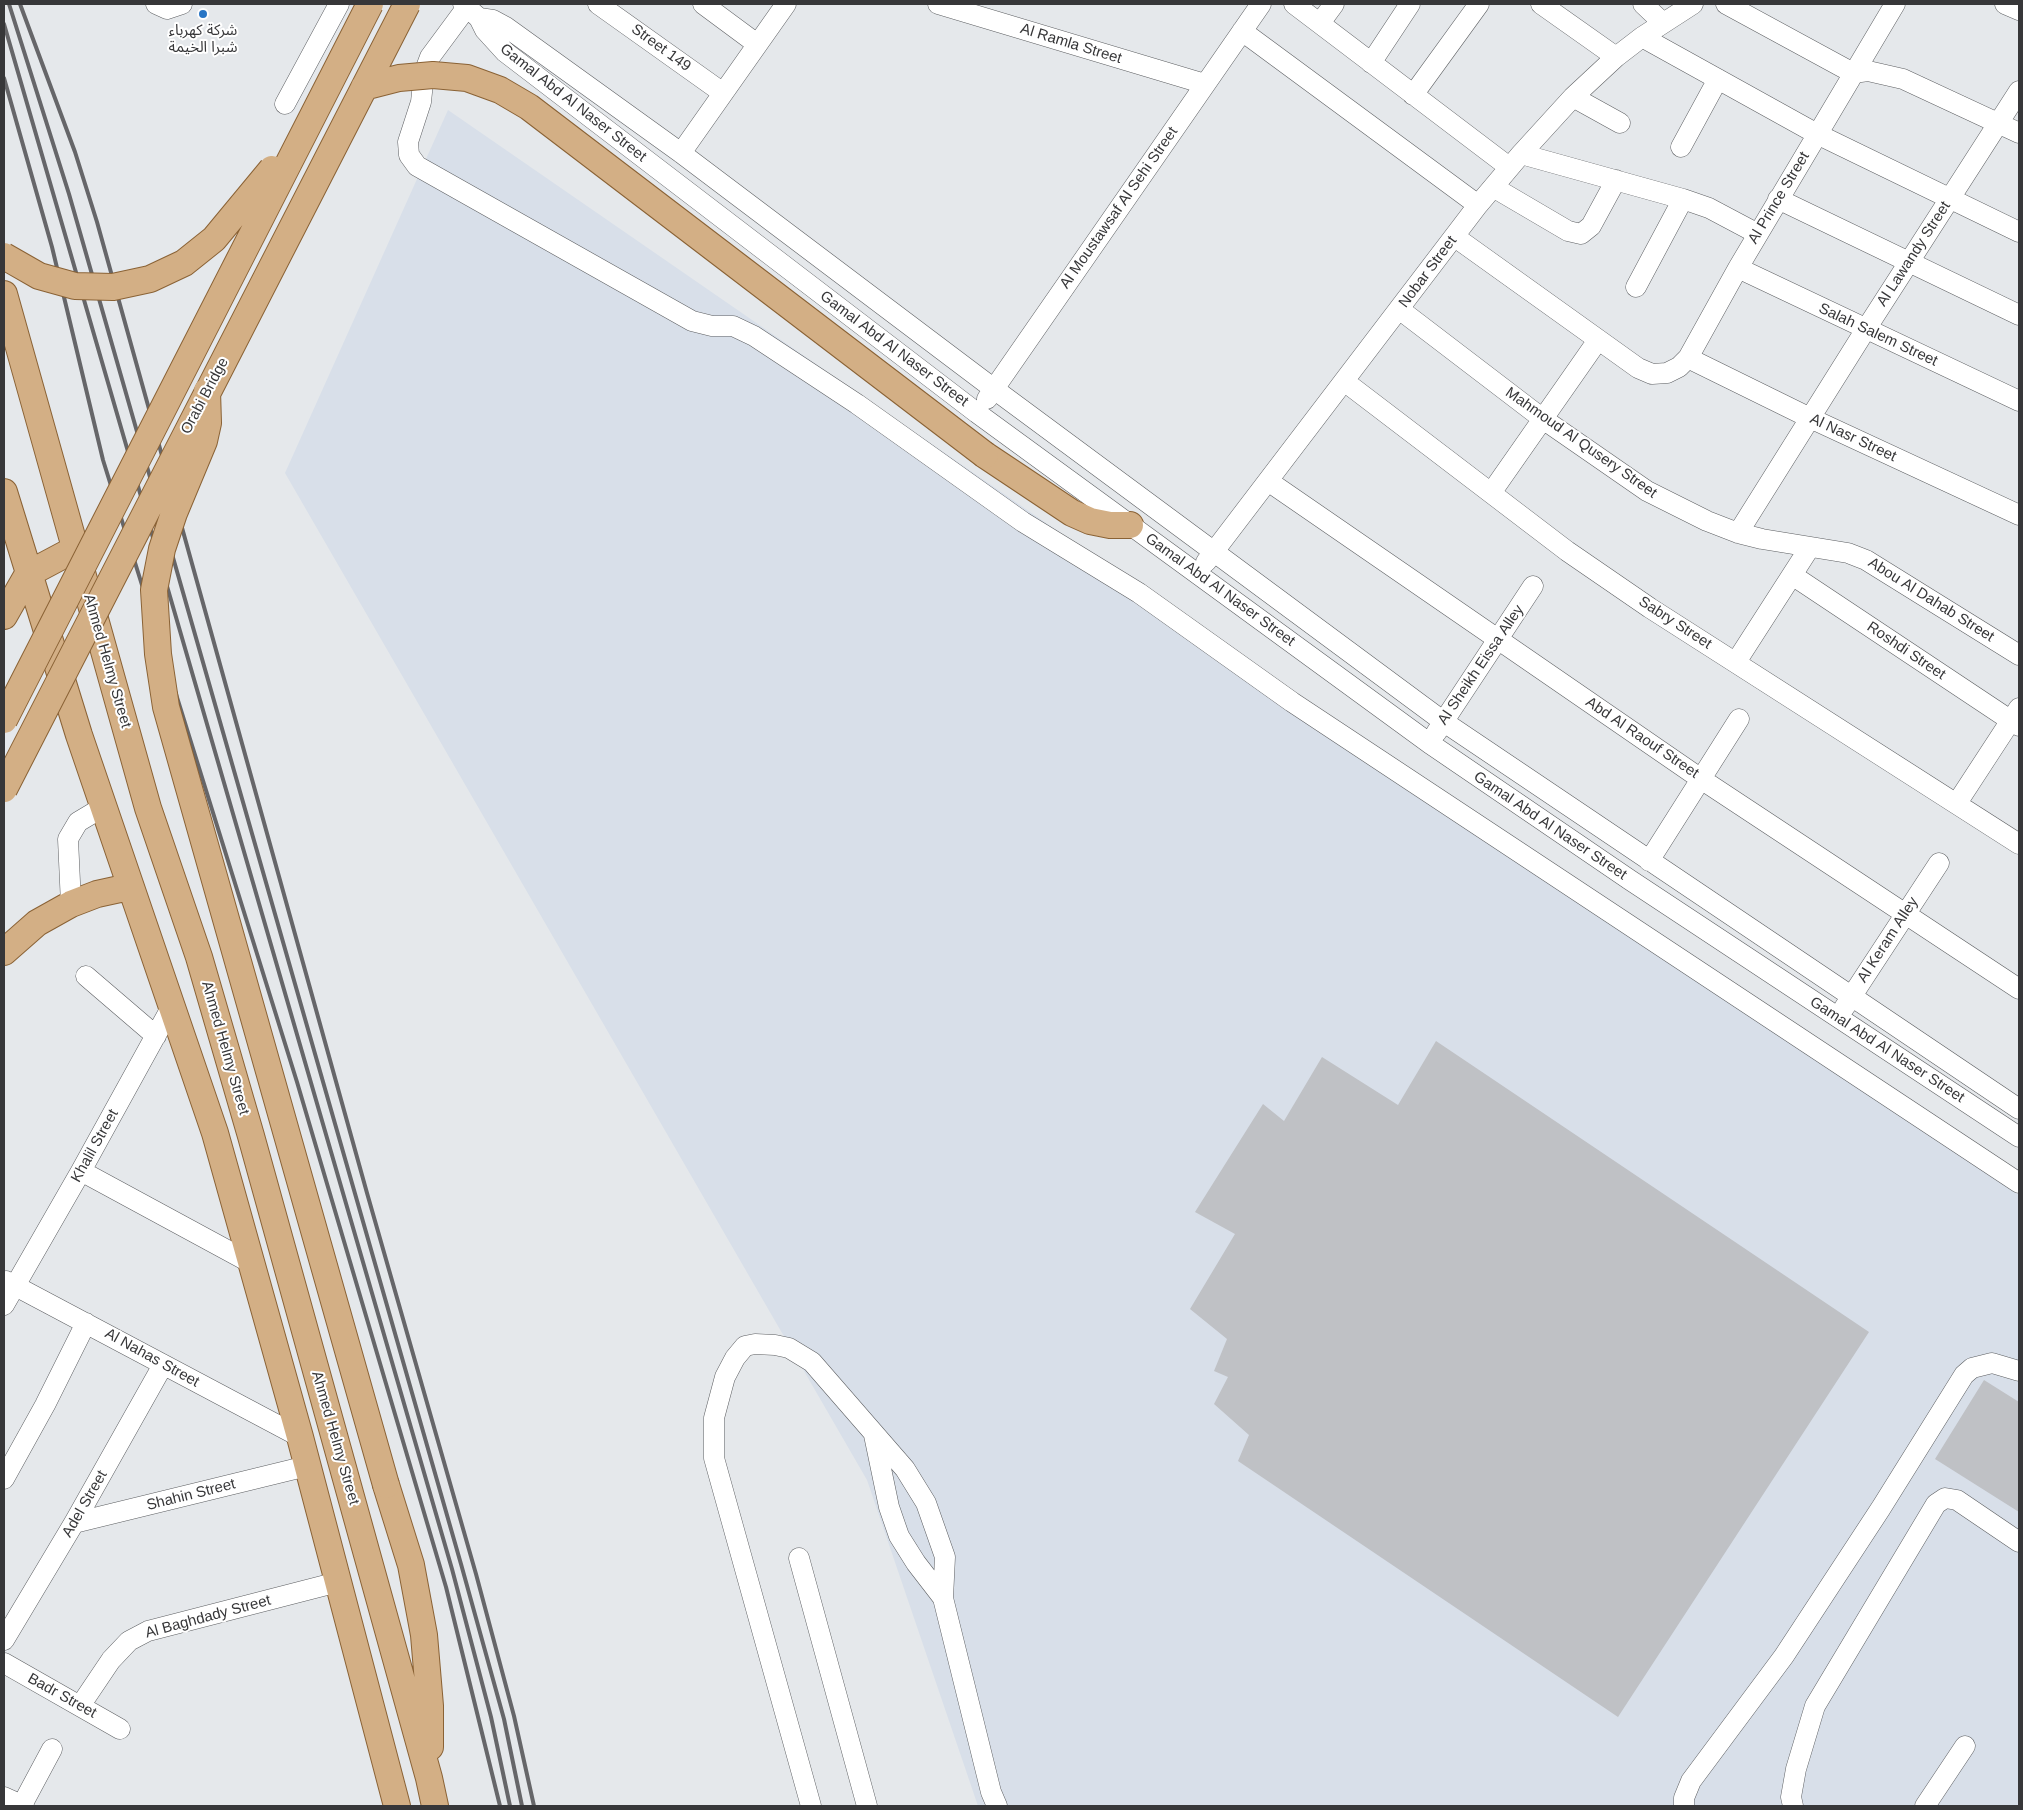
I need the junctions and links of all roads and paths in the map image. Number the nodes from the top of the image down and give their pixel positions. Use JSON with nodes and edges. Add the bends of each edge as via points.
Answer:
{"nodes":[{"id":1,"x":338,"y":4,"type":"edge"},
{"id":2,"x":370,"y":4,"type":"edge"},
{"id":3,"x":408,"y":4,"type":"edge"},
{"id":4,"x":598,"y":4,"type":"edge"},
{"id":5,"x":703,"y":4,"type":"edge"},
{"id":6,"x":786,"y":4,"type":"edge"},
{"id":7,"x":938,"y":4,"type":"edge"},
{"id":8,"x":1261,"y":4,"type":"edge"},
{"id":9,"x":1294,"y":4,"type":"edge"},
{"id":10,"x":1334,"y":4,"type":"edge"},
{"id":11,"x":1410,"y":4,"type":"edge"},
{"id":12,"x":1479,"y":4,"type":"edge"},
{"id":13,"x":1542,"y":4,"type":"edge"},
{"id":14,"x":1643,"y":4,"type":"edge"},
{"id":15,"x":1693,"y":4,"type":"edge"},
{"id":16,"x":1726,"y":4,"type":"edge"},
{"id":17,"x":1895,"y":4,"type":"edge"},
{"id":18,"x":2005,"y":4,"type":"edge"},
{"id":19,"x":469,"y":10,"type":"edge"},
{"id":20,"x":2019,"y":10,"type":"edge"},
{"id":21,"x":1662,"y":23,"type":"junction"},
{"id":22,"x":1320,"y":24,"type":"junction"},
{"id":23,"x":1242,"y":31,"type":"junction"},
{"id":24,"x":1642,"y":37,"type":"junction"},
{"id":25,"x":758,"y":44,"type":"junction"},
{"id":26,"x":1616,"y":57,"type":"junction"},
{"id":27,"x":1371,"y":63,"type":"junction"},
{"id":28,"x":1853,"y":73,"type":"junction"},
{"id":29,"x":1718,"y":79,"type":"junction"},
{"id":30,"x":1205,"y":84,"type":"junction"},
{"id":31,"x":364,"y":87,"type":"junction"},
{"id":32,"x":2019,"y":91,"type":"edge"},
{"id":33,"x":723,"y":93,"type":"junction"},
{"id":34,"x":1413,"y":94,"type":"junction"},
{"id":35,"x":1573,"y":97,"type":"junction"},
{"id":36,"x":285,"y":104,"type":"dead end"},
{"id":37,"x":1620,"y":123,"type":"dead end"},
{"id":38,"x":2000,"y":124,"type":"junction"},
{"id":39,"x":2019,"y":133,"type":"edge"},
{"id":40,"x":302,"y":134,"type":"junction"},
{"id":41,"x":1817,"y":134,"type":"junction"},
{"id":42,"x":1681,"y":147,"type":"dead end"},
{"id":43,"x":681,"y":153,"type":"junction"},
{"id":44,"x":1515,"y":160,"type":"junction"},
{"id":45,"x":1616,"y":180,"type":"junction"},
{"id":46,"x":1493,"y":187,"type":"junction"},
{"id":47,"x":1683,"y":199,"type":"junction"},
{"id":48,"x":1778,"y":199,"type":"junction"},
{"id":49,"x":1949,"y":200,"type":"junction"},
{"id":50,"x":1478,"y":205,"type":"junction"},
{"id":51,"x":2019,"y":232,"type":"edge"},
{"id":52,"x":1758,"y":234,"type":"junction"},
{"id":53,"x":1454,"y":237,"type":"junction"},
{"id":54,"x":4,"y":256,"type":"edge"},
{"id":55,"x":1909,"y":263,"type":"junction"},
{"id":56,"x":1738,"y":268,"type":"junction"},
{"id":57,"x":1636,"y":287,"type":"dead end"},
{"id":58,"x":4,"y":294,"type":"edge"},
{"id":59,"x":1399,"y":309,"type":"junction"},
{"id":60,"x":2019,"y":315,"type":"edge"},
{"id":61,"x":1866,"y":329,"type":"junction"},
{"id":62,"x":1598,"y":340,"type":"junction"},
{"id":63,"x":1688,"y":358,"type":"junction"},
{"id":64,"x":1344,"y":381,"type":"junction"},
{"id":65,"x":994,"y":389,"type":"junction"},
{"id":66,"x":207,"y":391,"type":"junction"},
{"id":67,"x":2019,"y":402,"type":"edge"},
{"id":68,"x":978,"y":413,"type":"junction"},
{"id":69,"x":1810,"y":418,"type":"junction"},
{"id":70,"x":1543,"y":419,"type":"junction"},
{"id":71,"x":1268,"y":481,"type":"junction"},
{"id":72,"x":4,"y":492,"type":"edge"},
{"id":73,"x":1491,"y":493,"type":"junction"},
{"id":74,"x":2019,"y":515,"type":"edge"},
{"id":75,"x":1130,"y":525,"type":"junction"},
{"id":76,"x":1738,"y":533,"type":"junction"},
{"id":77,"x":1810,"y":547,"type":"junction"},
{"id":78,"x":75,"y":549,"type":"junction"},
{"id":79,"x":1214,"y":552,"type":"junction"},
{"id":80,"x":28,"y":574,"type":"junction"},
{"id":81,"x":1197,"y":574,"type":"junction"},
{"id":82,"x":1792,"y":575,"type":"junction"},
{"id":83,"x":1533,"y":586,"type":"dead end"},
{"id":84,"x":4,"y":616,"type":"edge"},
{"id":85,"x":1498,"y":639,"type":"junction"},
{"id":86,"x":2019,"y":655,"type":"edge"},
{"id":87,"x":1736,"y":662,"type":"junction"},
{"id":88,"x":2016,"y":718,"type":"edge"},
{"id":89,"x":1739,"y":719,"type":"dead end"},
{"id":90,"x":4,"y":720,"type":"edge"},
{"id":91,"x":1444,"y":722,"type":"junction"},
{"id":92,"x":1429,"y":743,"type":"junction"},
{"id":93,"x":1701,"y":778,"type":"junction"},
{"id":94,"x":4,"y":789,"type":"edge"},
{"id":95,"x":1957,"y":803,"type":"junction"},
{"id":96,"x":103,"y":807,"type":"junction"},
{"id":97,"x":2019,"y":844,"type":"edge"},
{"id":98,"x":1649,"y":861,"type":"junction"},
{"id":99,"x":1939,"y":863,"type":"dead end"},
{"id":100,"x":129,"y":887,"type":"junction"},
{"id":101,"x":71,"y":904,"type":"junction"},
{"id":102,"x":1906,"y":914,"type":"junction"},
{"id":103,"x":4,"y":952,"type":"edge"},
{"id":104,"x":86,"y":976,"type":"dead end"},
{"id":105,"x":2019,"y":989,"type":"edge"},
{"id":106,"x":1851,"y":997,"type":"junction"},
{"id":107,"x":172,"y":1006,"type":"junction"},
{"id":108,"x":1838,"y":1018,"type":"junction"},
{"id":109,"x":156,"y":1036,"type":"junction"},
{"id":110,"x":2019,"y":1109,"type":"edge"},
{"id":111,"x":2019,"y":1137,"type":"edge"},
{"id":112,"x":81,"y":1171,"type":"junction"},
{"id":113,"x":2019,"y":1183,"type":"edge"},
{"id":114,"x":249,"y":1262,"type":"junction"},
{"id":115,"x":10,"y":1283,"type":"edge"},
{"id":116,"x":4,"y":1305,"type":"edge"},
{"id":117,"x":86,"y":1322,"type":"junction"},
{"id":118,"x":163,"y":1366,"type":"junction"},
{"id":119,"x":2019,"y":1370,"type":"edge"},
{"id":120,"x":874,"y":1433,"type":"junction"},
{"id":121,"x":300,"y":1437,"type":"junction"},
{"id":122,"x":308,"y":1466,"type":"junction"},
{"id":123,"x":4,"y":1480,"type":"edge"},
{"id":124,"x":74,"y":1524,"type":"junction"},
{"id":125,"x":2019,"y":1542,"type":"edge"},
{"id":126,"x":799,"y":1558,"type":"dead end"},
{"id":127,"x":338,"y":1582,"type":"junction"},
{"id":128,"x":943,"y":1598,"type":"junction"},
{"id":129,"x":4,"y":1640,"type":"edge"},
{"id":130,"x":4,"y":1663,"type":"edge"},
{"id":131,"x":80,"y":1706,"type":"junction"},
{"id":132,"x":120,"y":1729,"type":"dead end"},
{"id":133,"x":1965,"y":1746,"type":"dead end"},
{"id":134,"x":52,"y":1749,"type":"dead end"},
{"id":135,"x":429,"y":1778,"type":"junction"},
{"id":136,"x":4,"y":1797,"type":"edge"},
{"id":137,"x":23,"y":1806,"type":"edge"},
{"id":138,"x":397,"y":1806,"type":"edge"},
{"id":139,"x":435,"y":1806,"type":"edge"},
{"id":140,"x":811,"y":1806,"type":"edge"},
{"id":141,"x":867,"y":1806,"type":"edge"},
{"id":142,"x":997,"y":1806,"type":"edge"},
{"id":143,"x":1684,"y":1806,"type":"edge"},
{"id":144,"x":1792,"y":1806,"type":"edge"},
{"id":145,"x":1925,"y":1806,"type":"edge"}],
"edges":[{"from":1,"to":36,"type":"street"},
{"from":2,"to":40,"type":"main road","bridge":true},
{"from":3,"to":31,"type":"main road","name":"Orabi Bridge","bridge":true},
{"from":4,"to":33,"type":"street","name":"Street 149"},
{"from":5,"to":25,"type":"street"},
{"from":6,"to":25,"type":"street"},
{"from":7,"to":30,"type":"street","name":"Al Ramla Street"},
{"from":8,"to":23,"type":"street","name":"Al Moustawsaf Al Sehi Street"},
{"from":9,"to":22,"type":"street"},
{"from":10,"to":22,"type":"street"},
{"from":11,"to":27,"type":"street"},
{"from":12,"to":34,"type":"street"},
{"from":13,"to":26,"type":"street"},
{"from":14,"to":21,"type":"street"},
{"from":15,"to":21,"type":"street","name":"Nobar Street"},
{"from":16,"to":28,"type":"street"},
{"from":17,"to":28,"type":"street","name":"Al Prince Street"},
{"from":18,"to":20,"type":"street"},
{"from":19,"to":43,"type":"street","name":"Gamal Abd Al Naser Street","via":[[506,27]]},
{"from":19,"to":68,"type":"street","name":"Gamal Abd Al Naser Street","via":[[505,52]]},
{"from":19,"to":113,"type":"street","via":[[430,57],[424,73],[421,102],[408,142],[409,155],[417,166],[692,321],[712,326],[733,326],[754,336],[857,404],[1023,522],[1139,593],[1292,702]]},
{"from":21,"to":24,"type":"street","name":"Nobar Street"},
{"from":22,"to":27,"type":"street"},
{"from":23,"to":30,"type":"street","name":"Al Moustawsaf Al Sehi Street"},
{"from":23,"to":50,"type":"street"},
{"from":24,"to":26,"type":"street","name":"Nobar Street"},
{"from":24,"to":29,"type":"street"},
{"from":25,"to":33,"type":"street"},
{"from":26,"to":35,"type":"street","name":"Nobar Street"},
{"from":27,"to":34,"type":"street"},
{"from":28,"to":38,"type":"street","via":[[1868,71],[1903,79]]},
{"from":28,"to":41,"type":"street","name":"Al Prince Street"},
{"from":29,"to":41,"type":"street"},
{"from":29,"to":42,"type":"street"},
{"from":30,"to":65,"type":"street","name":"Al Moustawsaf Al Sehi Street"},
{"from":31,"to":66,"type":"main road","name":"Orabi Bridge","bridge":true},
{"from":31,"to":75,"type":"main road","bridge":true,"via":[[399,78],[433,75],[467,78],[500,90],[529,107],[985,455],[1072,513],[1097,523]]},
{"from":32,"to":38,"type":"street","name":"Al Lawandy Street"},
{"from":33,"to":43,"type":"street"},
{"from":34,"to":44,"type":"street"},
{"from":35,"to":37,"type":"street"},
{"from":35,"to":44,"type":"street","name":"Nobar Street"},
{"from":38,"to":39,"type":"street"},
{"from":38,"to":49,"type":"street","name":"Al Lawandy Street"},
{"from":40,"to":54,"type":"main road","bridge":true,"via":[[214,239],[184,263],[150,279],[113,287],[75,286],[39,276]]},
{"from":40,"to":90,"type":"main road","bridge":true},
{"from":41,"to":48,"type":"street","name":"Al Prince Street"},
{"from":41,"to":49,"type":"street"},
{"from":43,"to":65,"type":"street","name":"Gamal Abd Al Naser Street"},
{"from":44,"to":45,"type":"street"},
{"from":44,"to":46,"type":"street","name":"Nobar Street"},
{"from":45,"to":46,"type":"street","via":[[1591,226],[1581,234],[1568,231]]},
{"from":45,"to":47,"type":"street"},
{"from":46,"to":50,"type":"street","name":"Nobar Street"},
{"from":47,"to":52,"type":"street","via":[[1709,208]]},
{"from":47,"to":57,"type":"street"},
{"from":48,"to":52,"type":"street","name":"Al Prince Street"},
{"from":48,"to":55,"type":"street"},
{"from":49,"to":51,"type":"street"},
{"from":49,"to":55,"type":"street","name":"Al Lawandy Street"},
{"from":50,"to":53,"type":"street","name":"Nobar Street"},
{"from":52,"to":56,"type":"street","name":"Al Prince Street"},
{"from":53,"to":59,"type":"street","name":"Nobar Street"},
{"from":53,"to":62,"type":"street"},
{"from":55,"to":60,"type":"street"},
{"from":55,"to":61,"type":"street","name":"Al Lawandy Street"},
{"from":56,"to":61,"type":"street","name":"Salah Salem Street"},
{"from":56,"to":63,"type":"street","name":"Al Prince Street"},
{"from":58,"to":78,"type":"main road","name":"Ahmed Helmy Street"},
{"from":59,"to":64,"type":"street","name":"Nobar Street"},
{"from":59,"to":70,"type":"street","name":"Mahmoud Al Qusery Street"},
{"from":61,"to":67,"type":"street","name":"Salah Salem Street"},
{"from":61,"to":69,"type":"street","name":"Al Lawandy Street"},
{"from":62,"to":63,"type":"street","name":"Al Prince Street","via":[[1652,374],[1667,373]]},
{"from":62,"to":70,"type":"street"},
{"from":63,"to":69,"type":"street","name":"Al Nasr Street"},
{"from":64,"to":71,"type":"street","name":"Nobar Street"},
{"from":64,"to":73,"type":"street","name":"Sabry Street"},
{"from":65,"to":68,"type":"street","name":"Al Moustawsaf Al Sehi Street"},
{"from":65,"to":79,"type":"street","name":"Gamal Abd Al Naser Street"},
{"from":66,"to":94,"type":"main road","name":"Orabi Bridge","bridge":true},
{"from":66,"to":135,"type":"main road","bridge":true,"via":[[208,424],[204,441],[174,513],[162,549],[154,590],[157,646],[166,706],[411,1565],[424,1635],[430,1706]]},
{"from":68,"to":75,"type":"street","name":"Gamal Abd Al Naser Street"},
{"from":69,"to":74,"type":"street","name":"Al Nasr Street"},
{"from":69,"to":76,"type":"street","name":"Al Lawandy Street"},
{"from":70,"to":73,"type":"street"},
{"from":70,"to":76,"type":"street","name":"Mahmoud Al Qusery Street","via":[[1647,491]]},
{"from":71,"to":79,"type":"street","name":"Nobar Street"},
{"from":71,"to":85,"type":"street","name":"Abd Al Raouf Street"},
{"from":72,"to":80,"type":"main road"},
{"from":73,"to":87,"type":"street","name":"Sabry Street","via":[[1650,608]]},
{"from":75,"to":81,"type":"street","name":"Gamal Abd Al Naser Street"},
{"from":76,"to":77,"type":"street","name":"Mahmoud Al Qusery Street"},
{"from":77,"to":82,"type":"street"},
{"from":77,"to":86,"type":"street","name":"Abou Al Dahab Street","via":[[1848,553],[1866,560]]},
{"from":78,"to":80,"type":"main road"},
{"from":78,"to":135,"type":"main road","name":"Ahmed Helmy Street","via":[[148,808],[199,957],[251,1136]]},
{"from":79,"to":81,"type":"street","name":"Nobar Street"},
{"from":79,"to":91,"type":"street","name":"Gamal Abd Al Naser Street"},
{"from":80,"to":84,"type":"main road"},
{"from":80,"to":96,"type":"main road"},
{"from":81,"to":92,"type":"street","name":"Gamal Abd Al Naser Street"},
{"from":82,"to":87,"type":"street"},
{"from":82,"to":88,"type":"street","name":"Roshdi Street"},
{"from":83,"to":85,"type":"street","name":"Al Sheikh Eissa Alley"},
{"from":85,"to":91,"type":"street","name":"Al Sheikh Eissa Alley"},
{"from":85,"to":93,"type":"street","name":"Abd Al Raouf Street"},
{"from":87,"to":95,"type":"street","name":"Sabry Street"},
{"from":88,"to":95,"type":"street"},
{"from":89,"to":93,"type":"street"},
{"from":91,"to":92,"type":"street","name":"Al Sheikh Eissa Alley"},
{"from":91,"to":98,"type":"street","name":"Gamal Abd Al Naser Street"},
{"from":92,"to":108,"type":"street","name":"Gamal Abd Al Naser Street"},
{"from":93,"to":98,"type":"street"},
{"from":93,"to":102,"type":"street","name":"Abd Al Raouf Street"},
{"from":95,"to":97,"type":"street","name":"Sabry Street"},
{"from":96,"to":100,"type":"main road"},
{"from":96,"to":101,"type":"street","via":[[78,822],[68,839]]},
{"from":98,"to":106,"type":"street","name":"Gamal Abd Al Naser Street"},
{"from":99,"to":102,"type":"street","name":"Al Keram Alley"},
{"from":100,"to":101,"type":"main road"},
{"from":100,"to":107,"type":"main road"},
{"from":101,"to":103,"type":"main road","via":[[37,923]]},
{"from":102,"to":105,"type":"street","name":"Abd Al Raouf Street"},
{"from":102,"to":106,"type":"street","name":"Al Keram Alley"},
{"from":104,"to":109,"type":"street"},
{"from":106,"to":108,"type":"street","name":"Al Keram Alley"},
{"from":106,"to":110,"type":"street","name":"Gamal Abd Al Naser Street"},
{"from":107,"to":109,"type":"street","name":"Khalil Street"},
{"from":107,"to":114,"type":"main road","via":[[215,1133]]},
{"from":108,"to":111,"type":"street","name":"Gamal Abd Al Naser Street"},
{"from":109,"to":112,"type":"street","name":"Khalil Street"},
{"from":112,"to":114,"type":"street"},
{"from":112,"to":115,"type":"street","name":"Khalil Street"},
{"from":114,"to":121,"type":"main road"},
{"from":115,"to":116,"type":"street","name":"Khalil Street"},
{"from":115,"to":117,"type":"street","name":"Al Nahas Street"},
{"from":117,"to":118,"type":"street","name":"Al Nahas Street"},
{"from":117,"to":123,"type":"street"},
{"from":118,"to":121,"type":"street","name":"Al Nahas Street"},
{"from":118,"to":124,"type":"street","name":"Adel Street"},
{"from":119,"to":143,"type":"street","via":[[1992,1362],[1976,1366],[1964,1375],[1784,1656],[1691,1781]]},
{"from":120,"to":128,"type":"street","via":[[887,1498],[899,1536]]},
{"from":120,"to":128,"type":"street","via":[[905,1469],[926,1503],[945,1556]]},
{"from":120,"to":140,"type":"street","via":[[812,1362],[789,1348],[775,1345],[745,1346],[725,1377],[714,1418],[713,1452],[717,1478]]},
{"from":121,"to":122,"type":"main road"},
{"from":122,"to":124,"type":"street","name":"Shahin Street"},
{"from":122,"to":127,"type":"main road"},
{"from":124,"to":129,"type":"street","name":"Adel Street"},
{"from":125,"to":144,"type":"street","via":[[1957,1500],[1945,1498],[1936,1504],[1815,1706],[1796,1769]]},
{"from":126,"to":141,"type":"street"},
{"from":127,"to":131,"type":"street","name":"Al Baghdady Street","via":[[148,1630],[129,1641],[111,1660]]},
{"from":127,"to":138,"type":"main road"},
{"from":128,"to":142,"type":"street"},
{"from":130,"to":131,"type":"street","name":"Badr Street"},
{"from":131,"to":132,"type":"street","name":"Badr Street"},
{"from":133,"to":145,"type":"street"},
{"from":134,"to":137,"type":"street"},
{"from":135,"to":139,"type":"main road","name":"Ahmed Helmy Street"},
{"from":136,"to":137,"type":"street"}]}
